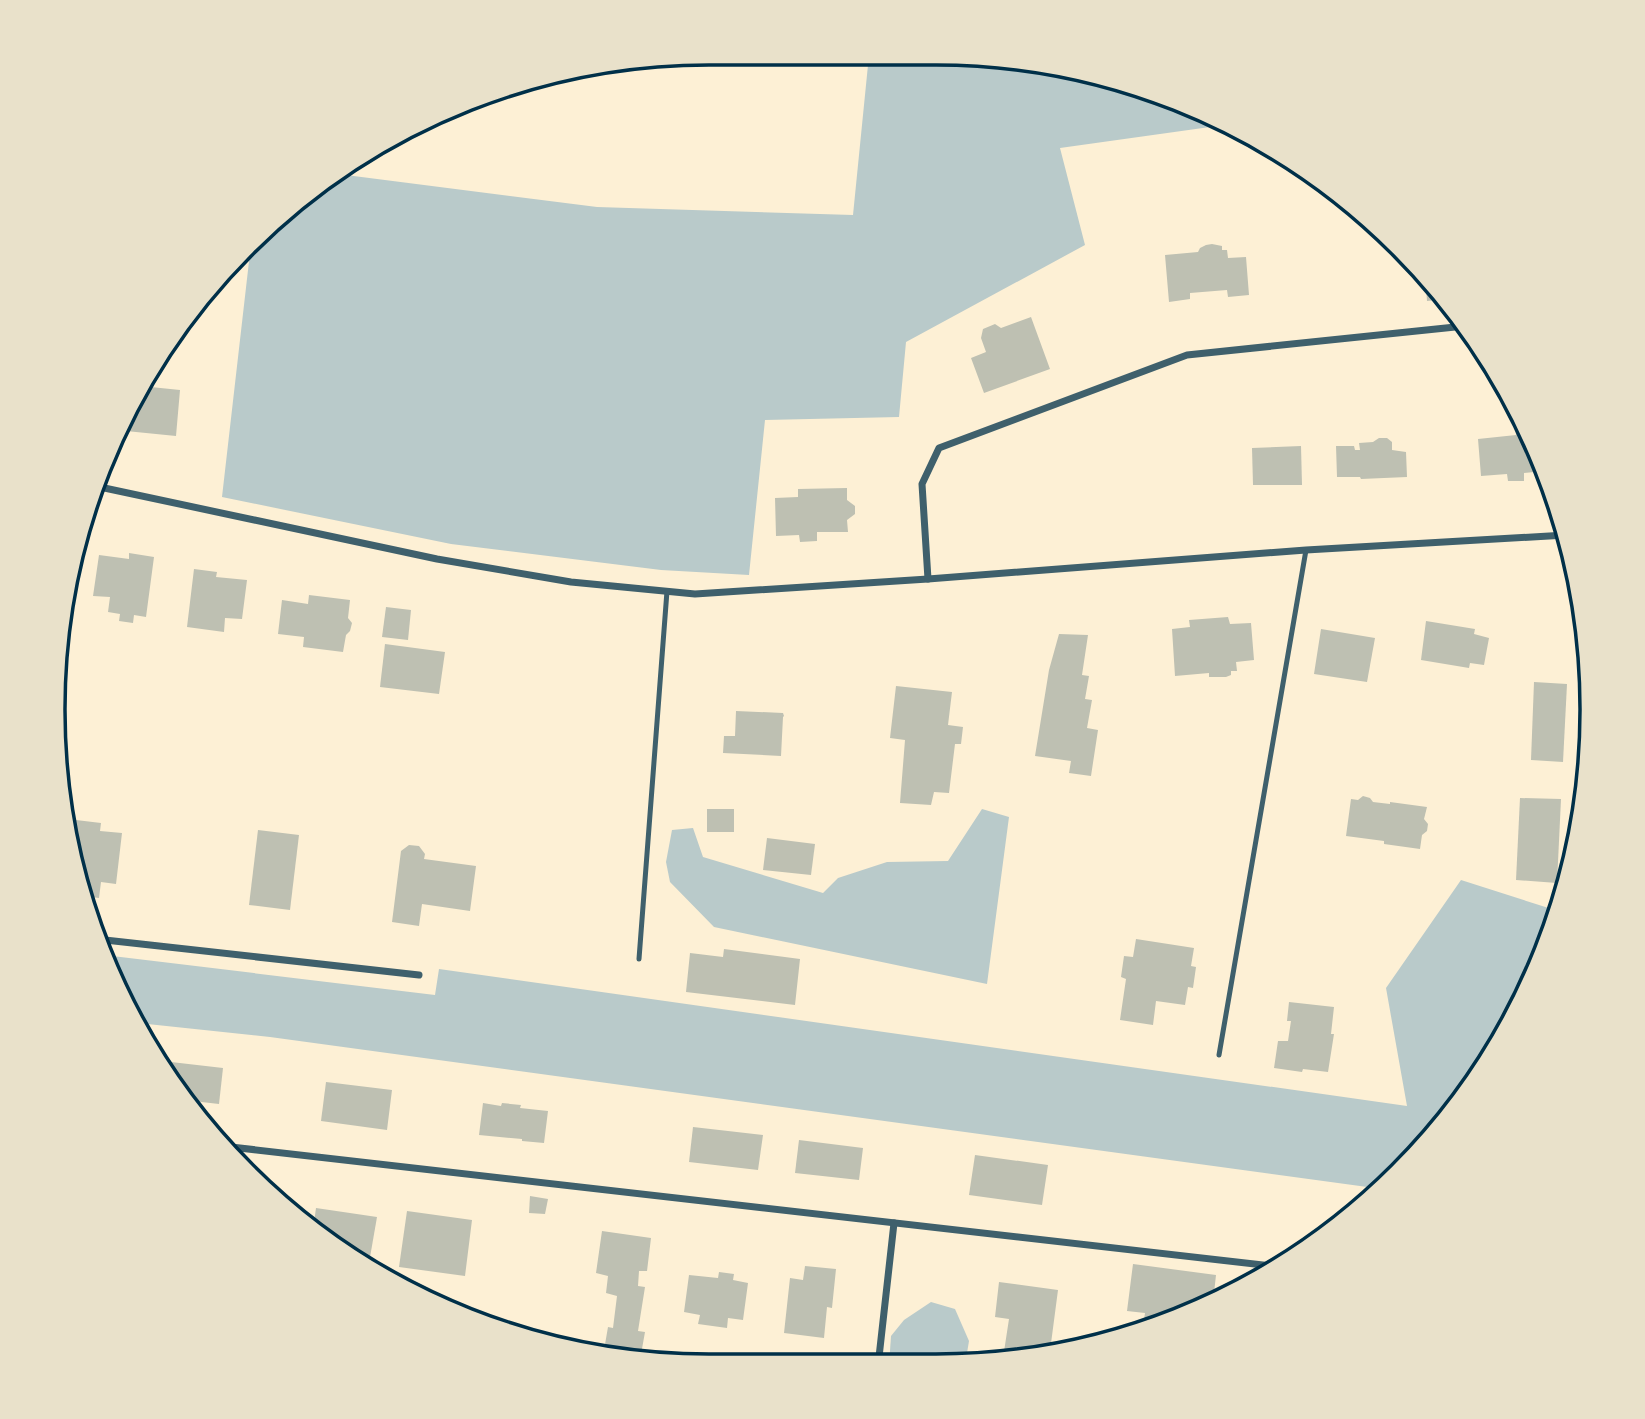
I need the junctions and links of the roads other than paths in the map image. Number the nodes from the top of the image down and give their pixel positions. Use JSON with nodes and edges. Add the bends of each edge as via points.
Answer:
{"nodes":[{"id":1,"x":1454,"y":327,"type":"edge"},
{"id":2,"x":104,"y":488,"type":"edge"},
{"id":3,"x":1556,"y":536,"type":"edge"},
{"id":4,"x":1307,"y":550,"type":"junction"},
{"id":5,"x":928,"y":579,"type":"junction"},
{"id":6,"x":667,"y":591,"type":"junction"},
{"id":7,"x":108,"y":940,"type":"edge"},
{"id":8,"x":639,"y":959,"type":"dead end"},
{"id":9,"x":419,"y":975,"type":"dead end"},
{"id":10,"x":1219,"y":1055,"type":"dead end"},
{"id":11,"x":237,"y":1148,"type":"edge"},
{"id":12,"x":894,"y":1223,"type":"junction"},
{"id":13,"x":1263,"y":1265,"type":"edge"},
{"id":14,"x":879,"y":1354,"type":"edge"}],
"edges":[{"from":1,"to":5,"type":"street","via":[[1187,355],[939,448],[922,484]]},
{"from":2,"to":6,"type":"street","via":[[437,559],[571,582]]},
{"from":3,"to":4,"type":"street"},
{"from":4,"to":5,"type":"street"},
{"from":4,"to":10,"type":"lane"},
{"from":5,"to":6,"type":"street","via":[[695,594]]},
{"from":6,"to":8,"type":"lane"},
{"from":7,"to":9,"type":"street"},
{"from":11,"to":12,"type":"street"},
{"from":12,"to":13,"type":"street"},
{"from":12,"to":14,"type":"street"}]}
